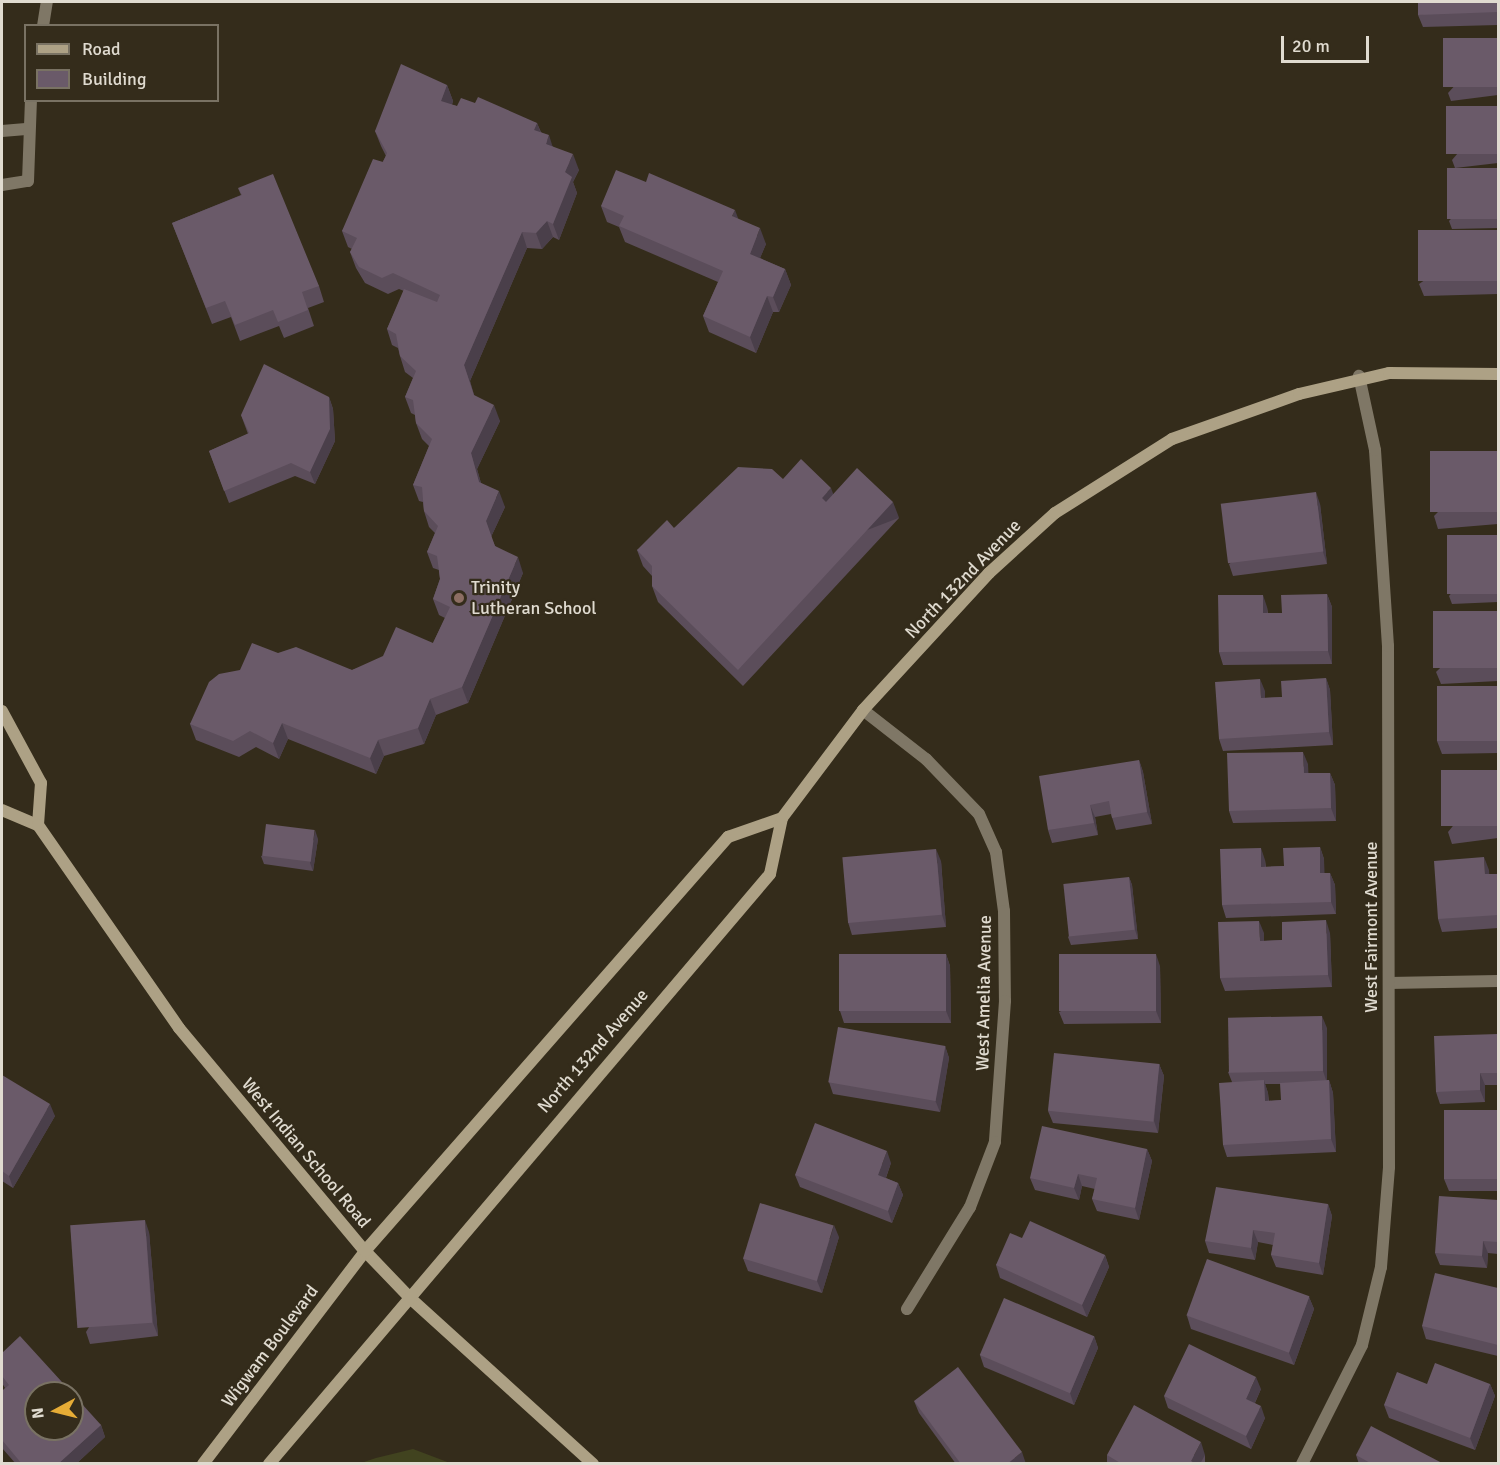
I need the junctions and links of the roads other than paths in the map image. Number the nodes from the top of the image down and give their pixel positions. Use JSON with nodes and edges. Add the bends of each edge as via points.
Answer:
{"nodes":[{"id":1,"x":47,"y":2,"type":"edge"},
{"id":2,"x":44,"y":24,"type":"edge"},
{"id":3,"x":31,"y":102,"type":"edge"},
{"id":4,"x":26,"y":129,"type":"junction"},
{"id":5,"x":2,"y":131,"type":"edge"},
{"id":6,"x":2,"y":185,"type":"edge"},
{"id":7,"x":1498,"y":374,"type":"edge"},
{"id":8,"x":1359,"y":376,"type":"junction"},
{"id":9,"x":863,"y":710,"type":"junction"},
{"id":10,"x":2,"y":711,"type":"edge"},
{"id":11,"x":2,"y":810,"type":"edge"},
{"id":12,"x":782,"y":818,"type":"junction"},
{"id":13,"x":38,"y":825,"type":"junction"},
{"id":14,"x":1498,"y":981,"type":"edge"},
{"id":15,"x":1389,"y":983,"type":"junction"},
{"id":16,"x":365,"y":1251,"type":"junction"},
{"id":17,"x":410,"y":1298,"type":"junction"},
{"id":18,"x":907,"y":1309,"type":"dead end"},
{"id":19,"x":203,"y":1464,"type":"edge"},
{"id":20,"x":269,"y":1464,"type":"edge"},
{"id":21,"x":593,"y":1464,"type":"edge"},
{"id":22,"x":1302,"y":1464,"type":"edge"}],
"edges":[{"from":1,"to":2,"type":"street"},
{"from":3,"to":4,"type":"street"},
{"from":4,"to":5,"type":"street"},
{"from":4,"to":6,"type":"street","via":[[28,181]]},
{"from":7,"to":8,"type":"street","name":"North 132nd Avenue"},
{"from":8,"to":9,"type":"street","name":"North 132nd Avenue","via":[[1172,439],[1055,513],[988,573]]},
{"from":8,"to":15,"type":"street","name":"West Fairmont Avenue","via":[[1375,450],[1384,556]]},
{"from":9,"to":12,"type":"street","name":"North 132nd Avenue"},
{"from":9,"to":18,"type":"street","name":"West Amelia Avenue","via":[[926,759],[979,814],[996,852],[1004,911],[1005,1000],[995,1142],[970,1207]]},
{"from":10,"to":13,"type":"street","via":[[41,783]]},
{"from":11,"to":13,"type":"street"},
{"from":12,"to":16,"type":"street","via":[[728,837]]},
{"from":12,"to":17,"type":"street","name":"North 132nd Avenue","via":[[770,874]]},
{"from":13,"to":16,"type":"street","name":"West Indian School Road","via":[[179,1028]]},
{"from":14,"to":15,"type":"street"},
{"from":15,"to":22,"type":"street","name":"West Fairmont Avenue","via":[[1389,1167],[1381,1267],[1362,1345]]},
{"from":16,"to":17,"type":"street","name":"West Indian School Road"},
{"from":16,"to":19,"type":"street","name":"Wigwam Boulevard"},
{"from":17,"to":20,"type":"street"},
{"from":17,"to":21,"type":"street","name":"West Indian School Road"}]}
